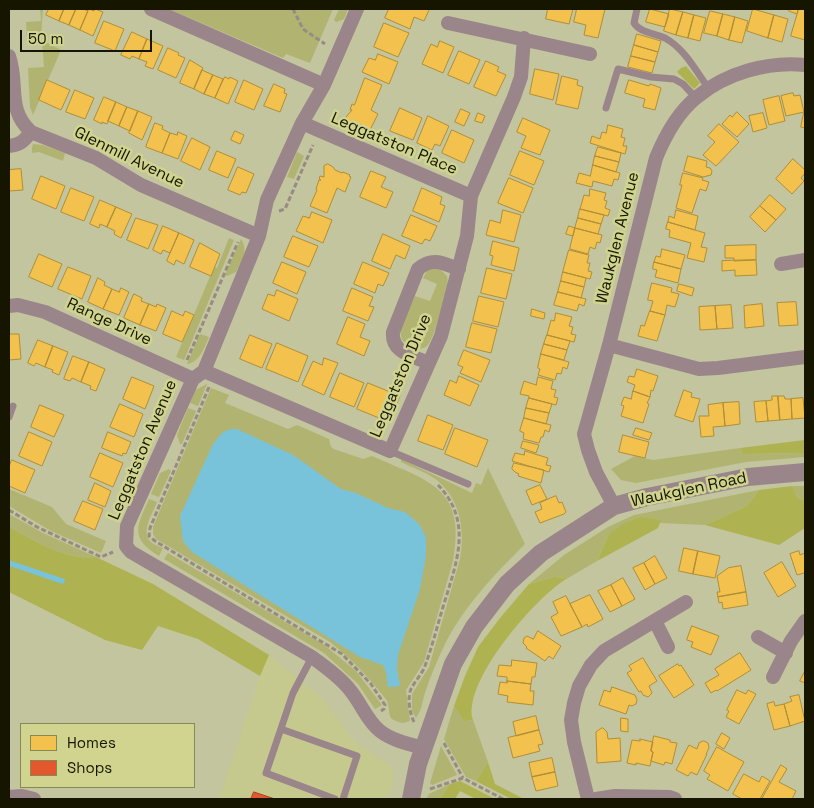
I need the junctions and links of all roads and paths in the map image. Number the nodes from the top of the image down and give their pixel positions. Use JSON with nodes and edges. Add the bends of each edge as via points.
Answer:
{"nodes":[{"id":1,"x":151,"y":9,"type":"edge"},
{"id":2,"x":293,"y":9,"type":"edge"},
{"id":3,"x":357,"y":9,"type":"edge"},
{"id":4,"x":637,"y":9,"type":"edge"},
{"id":5,"x":448,"y":23,"type":"dead end"},
{"id":6,"x":524,"y":38,"type":"junction"},
{"id":7,"x":339,"y":52,"type":"junction"},
{"id":8,"x":590,"y":54,"type":"dead end"},
{"id":9,"x":9,"y":56,"type":"edge"},
{"id":10,"x":805,"y":65,"type":"edge"},
{"id":11,"x":324,"y":85,"type":"junction"},
{"id":12,"x":709,"y":89,"type":"junction"},
{"id":13,"x":696,"y":98,"type":"junction"},
{"id":14,"x":606,"y":108,"type":"dead end"},
{"id":15,"x":302,"y":123,"type":"junction"},
{"id":16,"x":319,"y":130,"type":"junction"},
{"id":17,"x":31,"y":132,"type":"junction"},
{"id":18,"x":9,"y":146,"type":"edge"},
{"id":19,"x":471,"y":196,"type":"junction"},
{"id":20,"x":264,"y":216,"type":"junction"},
{"id":21,"x":243,"y":229,"type":"junction"},
{"id":22,"x":259,"y":236,"type":"junction"},
{"id":23,"x":805,"y":260,"type":"edge"},
{"id":24,"x":781,"y":264,"type":"dead end"},
{"id":25,"x":459,"y":269,"type":"junction"},
{"id":26,"x":9,"y":306,"type":"edge"},
{"id":27,"x":609,"y":345,"type":"junction"},
{"id":28,"x":805,"y":357,"type":"edge"},
{"id":29,"x":429,"y":363,"type":"junction"},
{"id":30,"x":198,"y":375,"type":"junction"},
{"id":31,"x":13,"y":406,"type":"dead end"},
{"id":32,"x":9,"y":417,"type":"edge"},
{"id":33,"x":390,"y":451,"type":"junction"},
{"id":34,"x":805,"y":472,"type":"edge"},
{"id":35,"x":437,"y":484,"type":"dead end"},
{"id":36,"x":468,"y":484,"type":"dead end"},
{"id":37,"x":614,"y":506,"type":"junction"},
{"id":38,"x":9,"y":510,"type":"edge"},
{"id":39,"x":126,"y":546,"type":"junction"},
{"id":40,"x":686,"y":602,"type":"dead end"},
{"id":41,"x":654,"y":620,"type":"junction"},
{"id":42,"x":805,"y":621,"type":"edge"},
{"id":43,"x":758,"y":637,"type":"dead end"},
{"id":44,"x":668,"y":647,"type":"dead end"},
{"id":45,"x":786,"y":652,"type":"junction"},
{"id":46,"x":312,"y":657,"type":"junction"},
{"id":47,"x":774,"y":677,"type":"dead end"},
{"id":48,"x":370,"y":720,"type":"junction"},
{"id":49,"x":281,"y":729,"type":"junction"},
{"id":50,"x":426,"y":741,"type":"junction"},
{"id":51,"x":462,"y":778,"type":"junction"},
{"id":52,"x":411,"y":797,"type":"edge"},
{"id":53,"x":9,"y":798,"type":"edge"},
{"id":54,"x":34,"y":799,"type":"edge"},
{"id":55,"x":335,"y":799,"type":"edge"},
{"id":56,"x":343,"y":799,"type":"edge"},
{"id":57,"x":503,"y":799,"type":"edge"},
{"id":58,"x":588,"y":799,"type":"edge"},
{"id":59,"x":596,"y":799,"type":"edge"},
{"id":60,"x":675,"y":799,"type":"edge"}],
"edges":[{"from":1,"to":11,"type":"street"},
{"from":2,"to":7,"type":"path","via":[[304,29]]},
{"from":3,"to":7,"type":"street","name":"Leggatston Avenue"},
{"from":4,"to":12,"type":"lane","via":[[634,23],[637,28],[664,38],[682,52]]},
{"from":5,"to":6,"type":"street"},
{"from":6,"to":8,"type":"street"},
{"from":6,"to":19,"type":"street","name":"Leggatston Drive","via":[[520,78],[514,97]]},
{"from":7,"to":11,"type":"street","name":"Leggatston Avenue"},
{"from":9,"to":17,"type":"street","via":[[18,116]]},
{"from":10,"to":12,"type":"street","name":"Waukglen Avenue","via":[[771,65],[742,73]]},
{"from":11,"to":15,"type":"street","name":"Leggatston Avenue"},
{"from":12,"to":13,"type":"street","name":"Waukglen Avenue"},
{"from":13,"to":14,"type":"lane","via":[[674,79],[618,69]]},
{"from":13,"to":27,"type":"street","name":"Waukglen Avenue","via":[[663,141],[656,158]]},
{"from":15,"to":16,"type":"street","name":"Leggatston Place"},
{"from":15,"to":20,"type":"street","name":"Leggatston Avenue"},
{"from":16,"to":19,"type":"street","name":"Leggatston Place"},
{"from":16,"to":20,"type":"path","via":[[285,209]]},
{"from":17,"to":18,"type":"street","via":[[18,145]]},
{"from":17,"to":21,"type":"street","name":"Glenmill Avenue","via":[[96,158],[141,184]]},
{"from":19,"to":25,"type":"street","name":"Leggatston Drive","via":[[467,236]]},
{"from":20,"to":22,"type":"street","name":"Leggatston Avenue"},
{"from":21,"to":22,"type":"street","name":"Glenmill Avenue"},
{"from":21,"to":30,"type":"path"},
{"from":22,"to":30,"type":"street","name":"Leggatston Avenue"},
{"from":23,"to":24,"type":"street"},
{"from":25,"to":29,"type":"street","name":"Leggatston Drive","via":[[441,336]]},
{"from":25,"to":29,"type":"street","via":[[434,261],[426,262],[418,269],[393,332],[395,347]]},
{"from":26,"to":30,"type":"street","name":"Range Drive","via":[[45,312]]},
{"from":27,"to":28,"type":"street","via":[[699,369]]},
{"from":27,"to":37,"type":"street","name":"Waukglen Avenue","via":[[584,434],[596,472]]},
{"from":29,"to":33,"type":"street","name":"Leggatston Drive"},
{"from":30,"to":33,"type":"street","name":"Leggatston Drive"},
{"from":30,"to":39,"type":"street","name":"Leggatston Avenue","via":[[127,526]]},
{"from":30,"to":48,"type":"path","via":[[149,536],[342,654],[371,684],[385,705]]},
{"from":31,"to":32,"type":"lane"},
{"from":33,"to":36,"type":"lane"},
{"from":34,"to":37,"type":"street","name":"Waukglen Road","via":[[728,480]]},
{"from":35,"to":50,"type":"path","via":[[449,499],[460,530],[459,553],[425,668],[410,690],[410,712]]},
{"from":37,"to":50,"type":"street","name":"Waukglen Road","via":[[541,553],[507,584],[474,627],[453,664]]},
{"from":38,"to":39,"type":"path","via":[[101,557]]},
{"from":39,"to":46,"type":"street","name":"Leggatston Avenue","via":[[131,552]]},
{"from":40,"to":41,"type":"street"},
{"from":41,"to":44,"type":"street"},
{"from":41,"to":58,"type":"street","via":[[604,651],[579,686],[571,720]]},
{"from":42,"to":45,"type":"street"},
{"from":43,"to":45,"type":"street"},
{"from":45,"to":47,"type":"street"},
{"from":46,"to":48,"type":"street","name":"Leggatston Avenue","via":[[350,690]]},
{"from":46,"to":49,"type":"lane","via":[[293,693]]},
{"from":48,"to":50,"type":"street","name":"Leggatston Avenue","via":[[379,731],[397,741]]},
{"from":49,"to":55,"type":"lane","via":[[266,773]]},
{"from":49,"to":56,"type":"lane","via":[[357,756]]},
{"from":50,"to":51,"type":"path","via":[[443,742]]},
{"from":50,"to":52,"type":"street","name":"Waukglen Road"},
{"from":51,"to":52,"type":"path"},
{"from":51,"to":57,"type":"path"},
{"from":53,"to":54,"type":"street","via":[[22,796]]},
{"from":59,"to":60,"type":"street","via":[[615,796]]}]}
